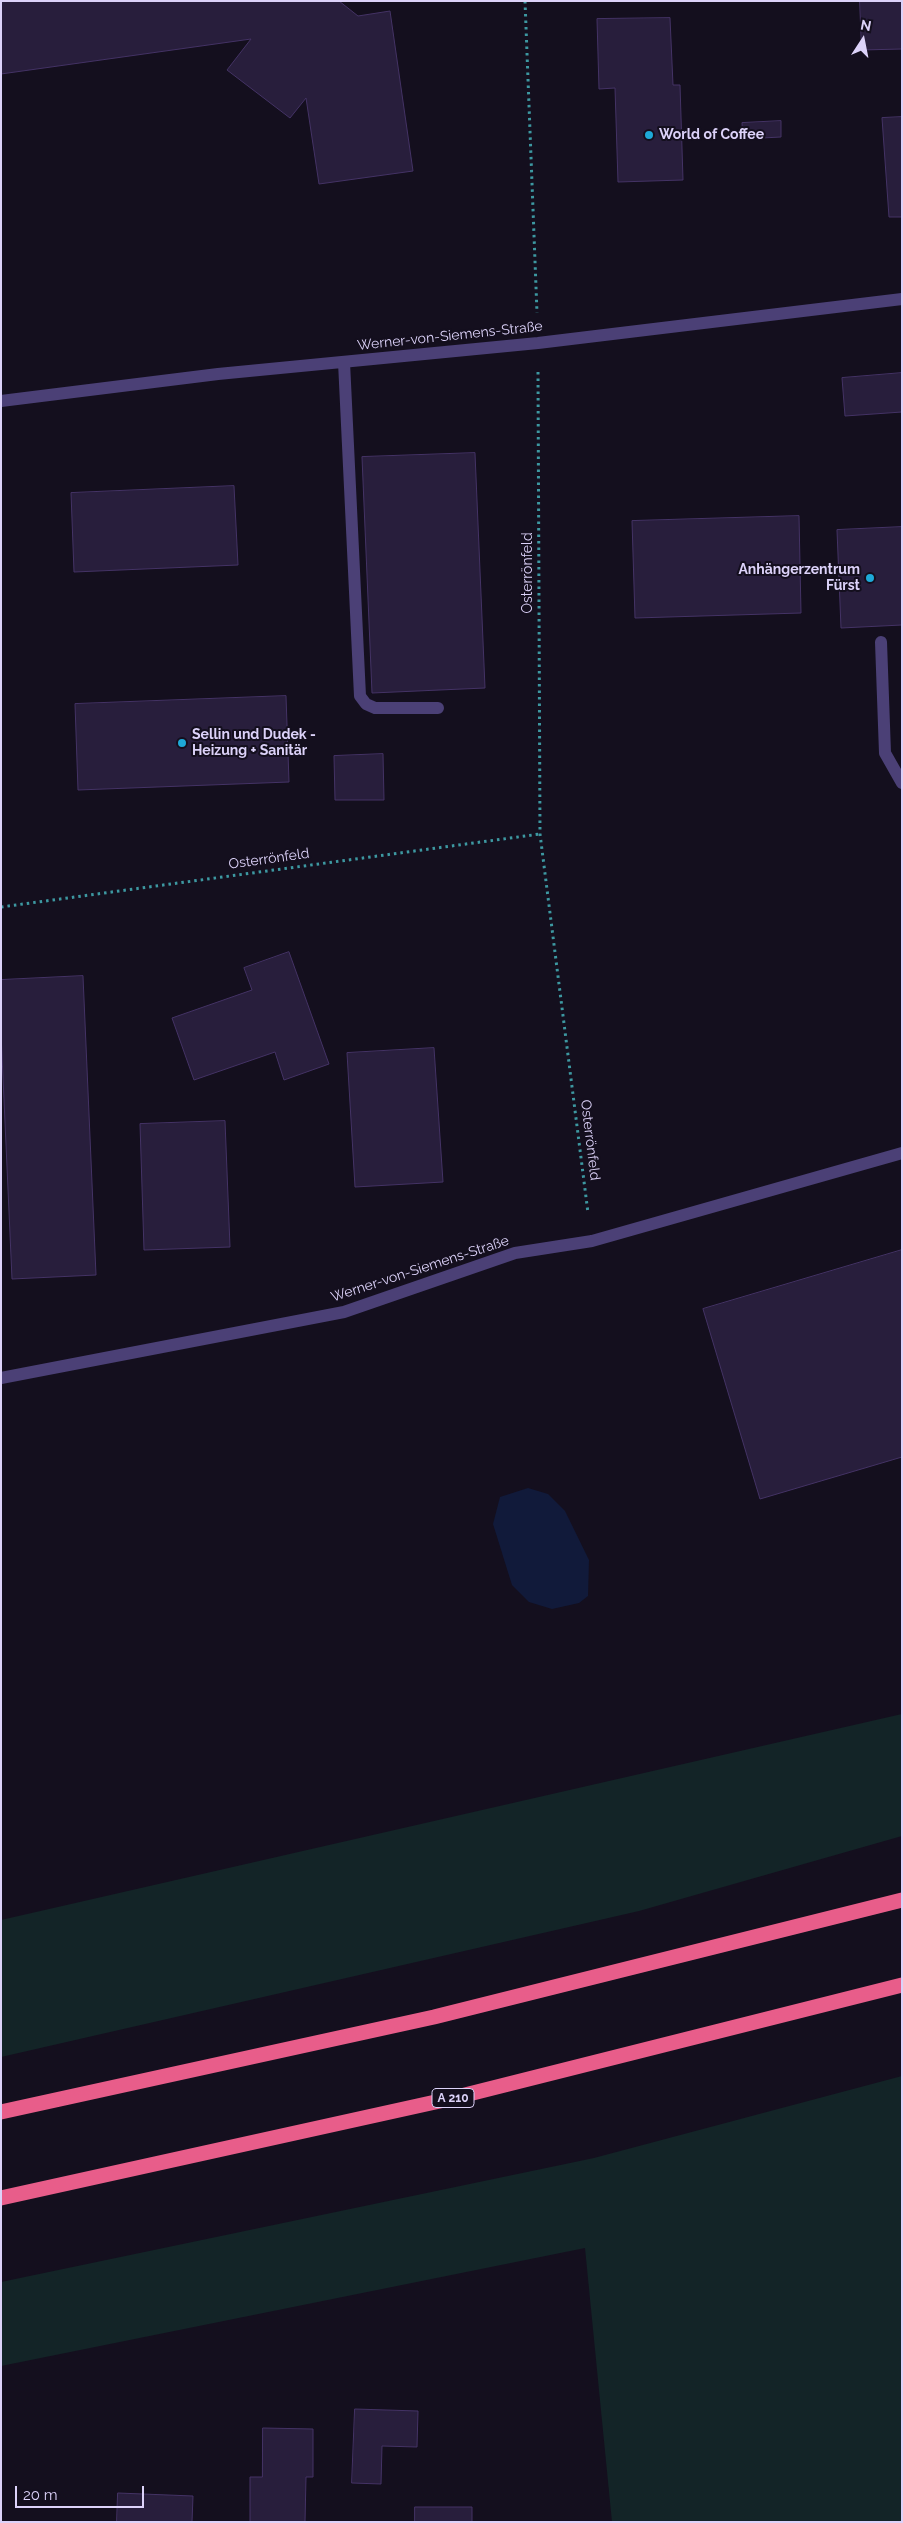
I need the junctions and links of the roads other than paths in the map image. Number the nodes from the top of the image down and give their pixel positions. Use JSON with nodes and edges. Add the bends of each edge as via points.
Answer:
{"nodes":[{"id":1,"x":902,"y":299,"type":"edge"},
{"id":2,"x":344,"y":362,"type":"junction"},
{"id":3,"x":1,"y":401,"type":"edge"},
{"id":4,"x":881,"y":642,"type":"dead end"},
{"id":5,"x":438,"y":708,"type":"dead end"},
{"id":6,"x":902,"y":783,"type":"edge"},
{"id":7,"x":902,"y":1154,"type":"edge"},
{"id":8,"x":1,"y":1378,"type":"edge"},
{"id":9,"x":902,"y":1900,"type":"edge"},
{"id":10,"x":902,"y":1985,"type":"edge"},
{"id":11,"x":1,"y":2112,"type":"edge"},
{"id":12,"x":1,"y":2198,"type":"edge"}],
"edges":[{"from":1,"to":2,"type":"street","name":"Werner-von-Siemens-Straße","via":[[538,343]]},
{"from":2,"to":3,"type":"street","name":"Werner-von-Siemens-Straße"},
{"from":2,"to":5,"type":"street","via":[[360,696],[375,708]]},
{"from":4,"to":6,"type":"street","via":[[885,753]]},
{"from":7,"to":8,"type":"street","name":"Werner-von-Siemens-Straße","via":[[592,1241],[515,1253],[344,1312]]},
{"from":9,"to":11,"type":"highway","via":[[434,2017]]},
{"from":10,"to":12,"type":"highway","number":"A 210","via":[[449,2099]]}]}
